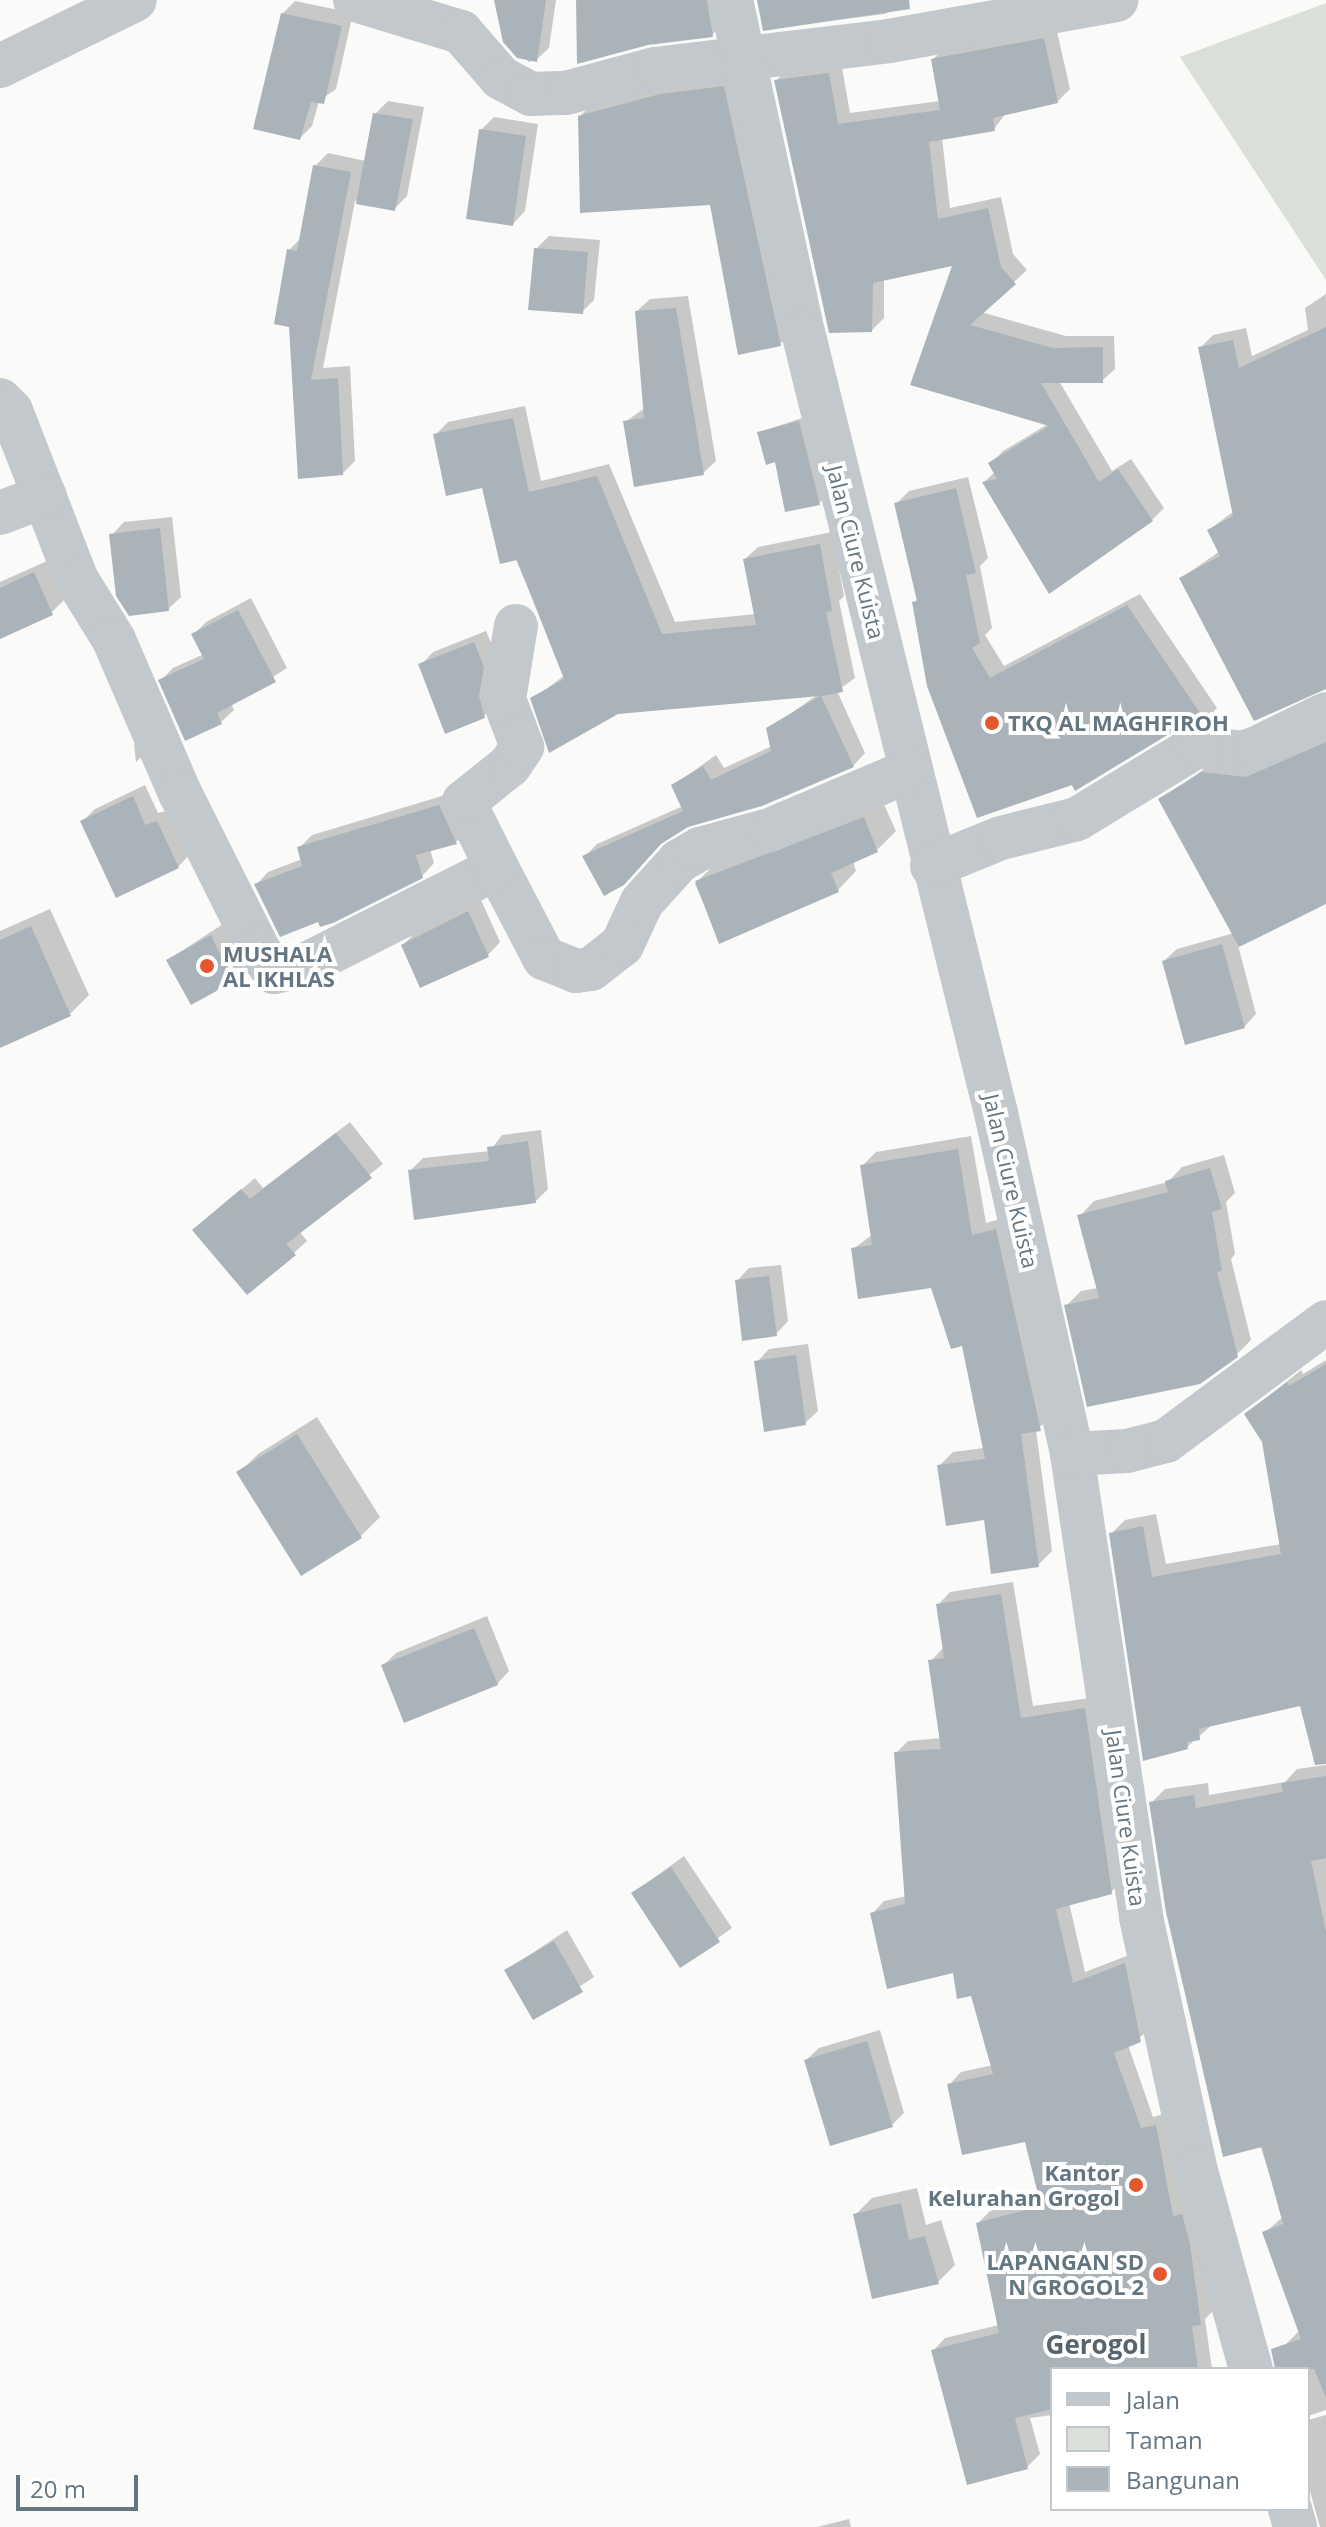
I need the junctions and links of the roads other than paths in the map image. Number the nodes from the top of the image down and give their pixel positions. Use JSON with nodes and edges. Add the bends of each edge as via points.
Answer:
{"nodes":[{"id":1,"x":135,"y":0,"type":"edge"},
{"id":2,"x":355,"y":0,"type":"edge"},
{"id":3,"x":731,"y":0,"type":"edge"},
{"id":4,"x":1116,"y":0,"type":"edge"},
{"id":5,"x":745,"y":59,"type":"junction"},
{"id":6,"x":0,"y":66,"type":"edge"},
{"id":7,"x":0,"y":400,"type":"edge"},
{"id":8,"x":45,"y":496,"type":"junction"},
{"id":9,"x":0,"y":513,"type":"edge"},
{"id":10,"x":516,"y":626,"type":"dead end"},
{"id":11,"x":1326,"y":714,"type":"edge"},
{"id":12,"x":909,"y":771,"type":"junction"},
{"id":13,"x":932,"y":866,"type":"junction"},
{"id":14,"x":497,"y":868,"type":"junction"},
{"id":15,"x":1326,"y":1322,"type":"edge"},
{"id":16,"x":1072,"y":1454,"type":"junction"},
{"id":17,"x":1250,"y":2367,"type":"edge"}],
"edges":[{"from":1,"to":6,"type":"street"},
{"from":2,"to":5,"type":"street","via":[[461,32],[501,78],[531,94],[566,93],[655,69]]},
{"from":3,"to":5,"type":"street","name":"Jalan Ciure Kuista"},
{"from":4,"to":5,"type":"street","via":[[889,41]]},
{"from":5,"to":12,"type":"street","name":"Jalan Ciure Kuista","via":[[803,332]]},
{"from":7,"to":8,"type":"street","via":[[11,411]]},
{"from":8,"to":9,"type":"street"},
{"from":8,"to":14,"type":"street","via":[[77,580],[114,640],[180,793],[270,969],[280,975],[303,966]]},
{"from":10,"to":14,"type":"street","via":[[504,699],[522,747],[510,765],[464,802]]},
{"from":11,"to":13,"type":"street","via":[[1240,753],[1197,746],[1077,819],[1001,838]]},
{"from":12,"to":13,"type":"street","name":"Jalan Ciure Kuista"},
{"from":12,"to":14,"type":"street","via":[[770,830],[700,849],[679,861],[642,902],[622,945],[584,972],[544,958]]},
{"from":13,"to":16,"type":"street","name":"Jalan Ciure Kuista","via":[[996,1113]]},
{"from":15,"to":16,"type":"street","via":[[1166,1441],[1127,1451]]},
{"from":16,"to":17,"type":"street","name":"Jalan Ciure Kuista","via":[[1141,1917],[1196,2171]]}]}
